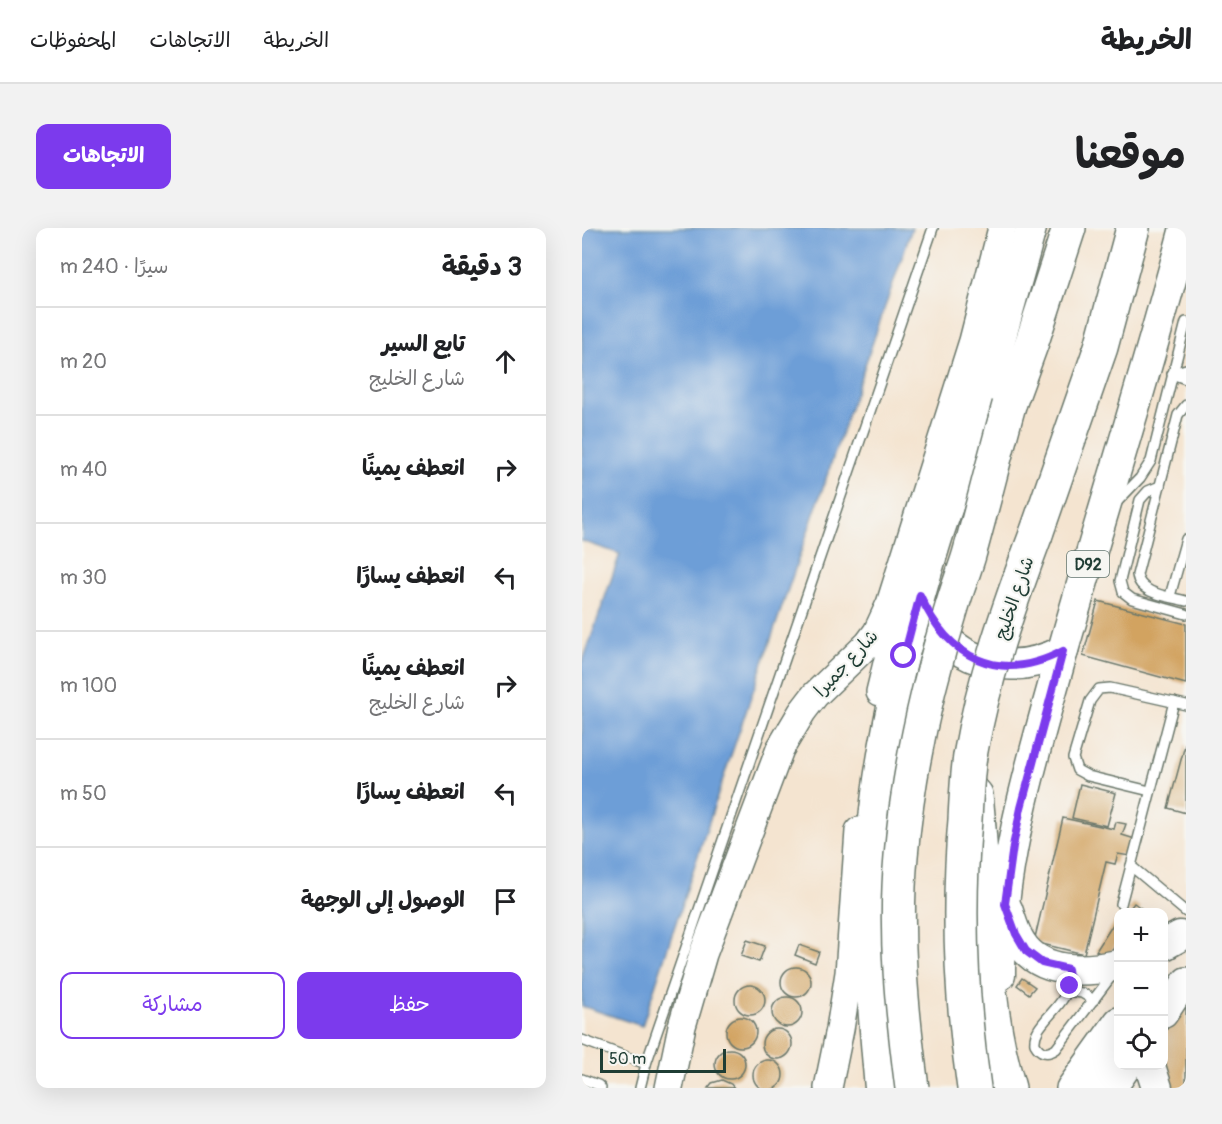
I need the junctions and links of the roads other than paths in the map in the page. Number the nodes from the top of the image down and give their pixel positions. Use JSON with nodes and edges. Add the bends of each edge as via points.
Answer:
{"nodes":[{"id":1,"x":933,"y":228,"type":"edge"},
{"id":2,"x":1002,"y":228,"type":"edge"},
{"id":3,"x":1016,"y":228,"type":"edge"},
{"id":4,"x":1031,"y":228,"type":"edge"},
{"id":5,"x":1069,"y":228,"type":"edge"},
{"id":6,"x":1133,"y":228,"type":"edge"},
{"id":7,"x":1185,"y":228,"type":"edge"},
{"id":8,"x":1186,"y":328,"type":"edge"},
{"id":9,"x":1186,"y":369,"type":"edge"},
{"id":10,"x":1173,"y":374,"type":"junction"},
{"id":11,"x":1186,"y":379,"type":"edge"},
{"id":12,"x":1186,"y":405,"type":"edge"},
{"id":13,"x":1160,"y":486,"type":"junction"},
{"id":14,"x":1102,"y":518,"type":"junction"},
{"id":15,"x":1186,"y":538,"type":"edge"},
{"id":16,"x":920,"y":595,"type":"junction"},
{"id":17,"x":1170,"y":596,"type":"junction"},
{"id":18,"x":1186,"y":601,"type":"edge"},
{"id":19,"x":1186,"y":615,"type":"edge"},
{"id":20,"x":1063,"y":651,"type":"junction"},
{"id":21,"x":1174,"y":702,"type":"junction"},
{"id":22,"x":1186,"y":705,"type":"edge"},
{"id":23,"x":970,"y":757,"type":"junction"},
{"id":24,"x":1150,"y":791,"type":"junction"},
{"id":25,"x":1131,"y":866,"type":"junction"},
{"id":26,"x":1005,"y":904,"type":"junction"},
{"id":27,"x":1121,"y":904,"type":"dead end"},
{"id":28,"x":1176,"y":936,"type":"edge"},
{"id":29,"x":1114,"y":967,"type":"edge"},
{"id":30,"x":1114,"y":973,"type":"edge"},
{"id":31,"x":1068,"y":980,"type":"junction"},
{"id":32,"x":1186,"y":981,"type":"edge"},
{"id":33,"x":1094,"y":1000,"type":"junction"},
{"id":34,"x":1168,"y":1008,"type":"edge"},
{"id":35,"x":1114,"y":1028,"type":"edge"},
{"id":36,"x":582,"y":1040,"type":"edge"},
{"id":37,"x":1114,"y":1048,"type":"edge"},
{"id":38,"x":646,"y":1064,"type":"junction"},
{"id":39,"x":1125,"y":1070,"type":"edge"},
{"id":40,"x":1152,"y":1070,"type":"edge"},
{"id":41,"x":582,"y":1079,"type":"edge"},
{"id":42,"x":601,"y":1088,"type":"edge"},
{"id":43,"x":640,"y":1088,"type":"edge"},
{"id":44,"x":669,"y":1088,"type":"edge"},
{"id":45,"x":828,"y":1088,"type":"edge"},
{"id":46,"x":880,"y":1088,"type":"edge"},
{"id":47,"x":912,"y":1088,"type":"edge"},
{"id":48,"x":974,"y":1088,"type":"edge"},
{"id":49,"x":1010,"y":1088,"type":"edge"},
{"id":50,"x":1070,"y":1088,"type":"edge"},
{"id":51,"x":1088,"y":1088,"type":"edge"},
{"id":52,"x":1113,"y":1088,"type":"edge"},
{"id":53,"x":1157,"y":1088,"type":"edge"}],
"edges":[{"from":1,"to":38,"type":"lane"},
{"from":2,"to":44,"type":"street","name":"شارع جميرا","via":[[973,341],[890,604],[868,644],[815,695],[780,749],[703,954]]},
{"from":3,"to":45,"type":"street","name":"شارع جميرا","via":[[910,569],[880,692],[860,818],[845,1001]]},
{"from":4,"to":16,"type":"main road"},
{"from":5,"to":47,"type":"highway","bridge":true,"via":[[1009,405],[921,728],[901,857],[899,954]]},
{"from":6,"to":23,"type":"highway","name":"شارع الخليج","bridge":true,"via":[[1101,347],[994,659]]},
{"from":7,"to":14,"type":"main road","number":"D92"},
{"from":8,"to":10,"type":"lane"},
{"from":9,"to":10,"type":"lane"},
{"from":10,"to":11,"type":"lane"},
{"from":10,"to":14,"type":"lane","via":[[1151,460],[1140,478]]},
{"from":12,"to":13,"type":"lane","via":[[1178,415]]},
{"from":13,"to":17,"type":"lane","via":[[1137,575],[1143,588]]},
{"from":13,"to":19,"type":"lane","via":[[1140,500],[1120,576],[1121,587],[1132,599]]},
{"from":14,"to":20,"type":"main road","number":"D92"},
{"from":15,"to":17,"type":"lane"},
{"from":16,"to":20,"type":"main road","via":[[942,635],[978,659],[1021,665]]},
{"from":16,"to":46,"type":"main road","via":[[886,743],[872,847],[869,943]]},
{"from":17,"to":18,"type":"lane"},
{"from":20,"to":26,"type":"main road","number":"D92","via":[[1021,808]]},
{"from":21,"to":22,"type":"lane"},
{"from":21,"to":24,"type":"lane"},
{"from":21,"to":24,"type":"lane","via":[[1099,689],[1090,701],[1073,758],[1082,774]]},
{"from":23,"to":48,"type":"highway","name":"شارع الخليج","bridge":true,"via":[[960,950]]},
{"from":23,"to":49,"type":"highway","bridge":true,"via":[[980,833],[988,983],[1001,1060]]},
{"from":24,"to":25,"type":"lane"},
{"from":25,"to":27,"type":"lane"},
{"from":25,"to":28,"type":"lane"},
{"from":26,"to":31,"type":"main road","via":[[1026,951]]},
{"from":26,"to":49,"type":"main road","number":"D92","via":[[1001,1001]]},
{"from":29,"to":31,"type":"main road","via":[[1094,969]]},
{"from":30,"to":33,"type":"lane"},
{"from":31,"to":33,"type":"lane"},
{"from":31,"to":33,"type":"lane","via":[[1035,1035],[1041,1052],[1056,1049]]},
{"from":32,"to":34,"type":"street"},
{"from":35,"to":50,"type":"street"},
{"from":36,"to":38,"type":"lane"},
{"from":37,"to":51,"type":"main road"},
{"from":38,"to":43,"type":"lane"},
{"from":39,"to":52,"type":"street"},
{"from":40,"to":53,"type":"main road"},
{"from":41,"to":42,"type":"lane"}]}
